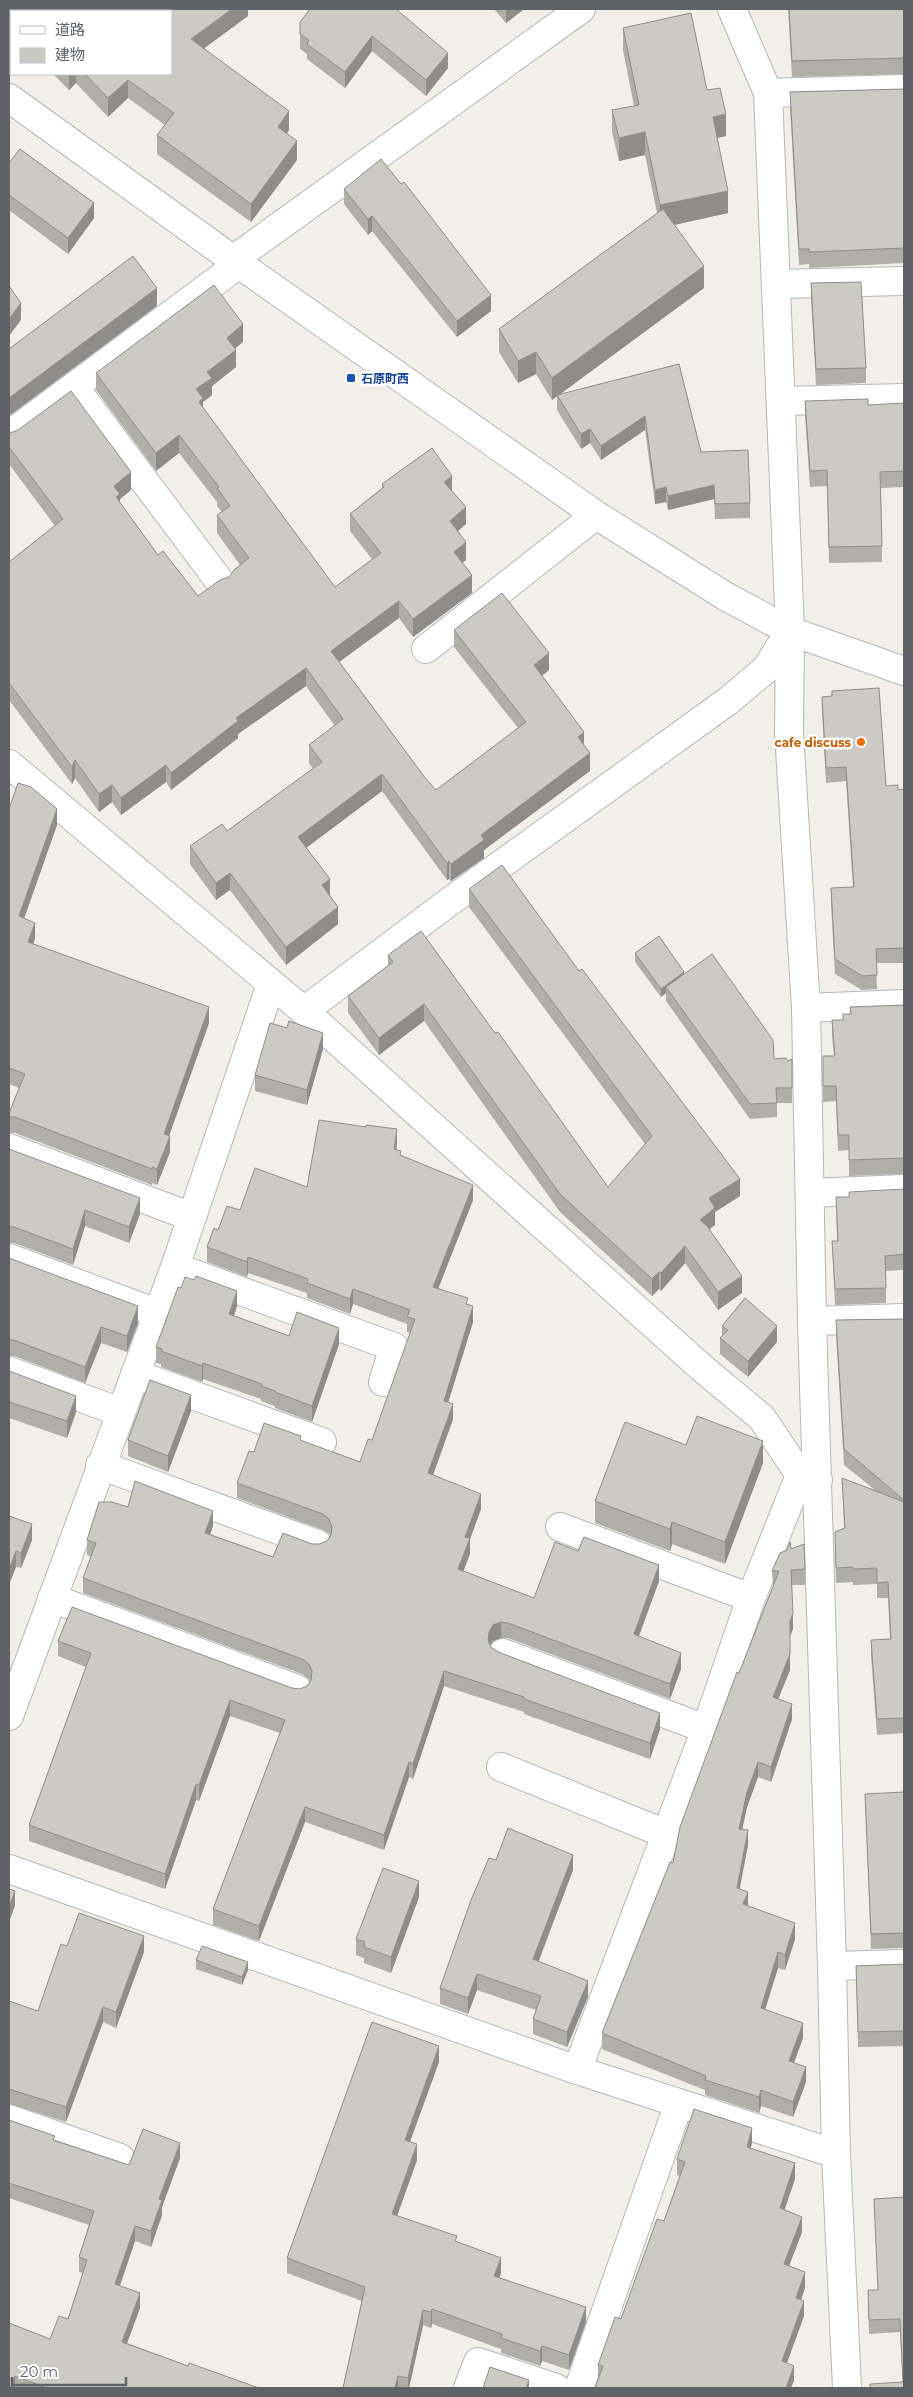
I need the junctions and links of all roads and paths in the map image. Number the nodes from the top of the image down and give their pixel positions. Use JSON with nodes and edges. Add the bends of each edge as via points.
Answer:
{"nodes":[{"id":1,"x":581,"y":9,"type":"edge"},
{"id":2,"x":732,"y":9,"type":"edge"},
{"id":3,"x":904,"y":89,"type":"edge"},
{"id":4,"x":768,"y":92,"type":"junction"},
{"id":5,"x":9,"y":98,"type":"edge"},
{"id":6,"x":237,"y":262,"type":"junction"},
{"id":7,"x":904,"y":281,"type":"edge"},
{"id":8,"x":777,"y":284,"type":"junction"},
{"id":9,"x":74,"y":387,"type":"junction"},
{"id":10,"x":904,"y":398,"type":"edge"},
{"id":11,"x":782,"y":401,"type":"junction"},
{"id":12,"x":9,"y":436,"type":"edge"},
{"id":13,"x":596,"y":516,"type":"junction"},
{"id":14,"x":220,"y":582,"type":"edge"},
{"id":15,"x":790,"y":631,"type":"junction"},
{"id":16,"x":426,"y":649,"type":"dead end"},
{"id":17,"x":904,"y":671,"type":"edge"},
{"id":18,"x":10,"y":766,"type":"edge"},
{"id":19,"x":271,"y":984,"type":"junction"},
{"id":20,"x":904,"y":1004,"type":"edge"},
{"id":21,"x":806,"y":1008,"type":"junction"},
{"id":22,"x":304,"y":1011,"type":"junction"},
{"id":23,"x":9,"y":1148,"type":"edge"},
{"id":24,"x":904,"y":1189,"type":"edge"},
{"id":25,"x":810,"y":1193,"type":"junction"},
{"id":26,"x":192,"y":1217,"type":"junction"},
{"id":27,"x":9,"y":1258,"type":"edge"},
{"id":28,"x":175,"y":1267,"type":"junction"},
{"id":29,"x":157,"y":1313,"type":"junction"},
{"id":30,"x":904,"y":1318,"type":"edge"},
{"id":31,"x":812,"y":1321,"type":"junction"},
{"id":32,"x":9,"y":1371,"type":"edge"},
{"id":33,"x":135,"y":1374,"type":"junction"},
{"id":34,"x":384,"y":1382,"type":"dead end"},
{"id":35,"x":120,"y":1412,"type":"junction"},
{"id":36,"x":322,"y":1442,"type":"dead end"},
{"id":37,"x":100,"y":1465,"type":"junction"},
{"id":38,"x":809,"y":1477,"type":"junction"},
{"id":39,"x":560,"y":1527,"type":"dead end"},
{"id":40,"x":317,"y":1544,"type":"edge"},
{"id":41,"x":52,"y":1598,"type":"junction"},
{"id":42,"x":751,"y":1598,"type":"junction"},
{"id":43,"x":503,"y":1653,"type":"edge"},
{"id":44,"x":297,"y":1689,"type":"edge"},
{"id":45,"x":9,"y":1716,"type":"edge"},
{"id":46,"x":706,"y":1729,"type":"junction"},
{"id":47,"x":501,"y":1767,"type":"dead end"},
{"id":48,"x":666,"y":1834,"type":"junction"},
{"id":49,"x":9,"y":1869,"type":"edge"},
{"id":50,"x":904,"y":1964,"type":"edge"},
{"id":51,"x":832,"y":1966,"type":"junction"},
{"id":52,"x":577,"y":2070,"type":"junction"},
{"id":53,"x":679,"y":2103,"type":"junction"},
{"id":54,"x":9,"y":2119,"type":"edge"},
{"id":55,"x":836,"y":2154,"type":"junction"},
{"id":56,"x":120,"y":2158,"type":"dead end"},
{"id":57,"x":468,"y":2388,"type":"edge"},
{"id":58,"x":556,"y":2388,"type":"edge"},
{"id":59,"x":579,"y":2388,"type":"edge"},
{"id":60,"x":847,"y":2388,"type":"edge"}],
"edges":[{"from":1,"to":6,"type":"street"},
{"from":2,"to":4,"type":"street"},
{"from":3,"to":4,"type":"street"},
{"from":4,"to":8,"type":"street"},
{"from":5,"to":6,"type":"street"},
{"from":6,"to":9,"type":"street"},
{"from":6,"to":13,"type":"street"},
{"from":7,"to":8,"type":"street"},
{"from":8,"to":11,"type":"street"},
{"from":9,"to":12,"type":"street"},
{"from":9,"to":14,"type":"street"},
{"from":10,"to":11,"type":"street"},
{"from":11,"to":15,"type":"street"},
{"from":13,"to":15,"type":"street","via":[[725,596]]},
{"from":13,"to":16,"type":"street"},
{"from":15,"to":17,"type":"street"},
{"from":15,"to":21,"type":"street","via":[[789,732]]},
{"from":15,"to":22,"type":"street","via":[[766,669],[728,701]]},
{"from":18,"to":19,"type":"street"},
{"from":19,"to":22,"type":"street"},
{"from":19,"to":26,"type":"street"},
{"from":20,"to":21,"type":"street"},
{"from":21,"to":25,"type":"street"},
{"from":22,"to":38,"type":"street","via":[[762,1418]]},
{"from":23,"to":26,"type":"street"},
{"from":24,"to":25,"type":"street"},
{"from":25,"to":31,"type":"street"},
{"from":26,"to":28,"type":"street"},
{"from":27,"to":29,"type":"street"},
{"from":28,"to":29,"type":"street"},
{"from":28,"to":34,"type":"street","via":[[394,1347]]},
{"from":29,"to":33,"type":"street"},
{"from":30,"to":31,"type":"street"},
{"from":31,"to":38,"type":"street"},
{"from":32,"to":35,"type":"street"},
{"from":33,"to":35,"type":"street"},
{"from":33,"to":36,"type":"street"},
{"from":35,"to":37,"type":"street"},
{"from":37,"to":40,"type":"street"},
{"from":37,"to":41,"type":"street"},
{"from":38,"to":42,"type":"street"},
{"from":38,"to":51,"type":"street"},
{"from":39,"to":42,"type":"street"},
{"from":41,"to":44,"type":"street"},
{"from":41,"to":45,"type":"street"},
{"from":42,"to":46,"type":"street"},
{"from":43,"to":46,"type":"street"},
{"from":46,"to":48,"type":"street"},
{"from":47,"to":48,"type":"street"},
{"from":48,"to":52,"type":"street"},
{"from":49,"to":52,"type":"street"},
{"from":50,"to":51,"type":"street"},
{"from":51,"to":55,"type":"street"},
{"from":52,"to":53,"type":"street"},
{"from":53,"to":55,"type":"street"},
{"from":53,"to":59,"type":"street"},
{"from":54,"to":56,"type":"street"},
{"from":55,"to":60,"type":"street"},
{"from":57,"to":58,"type":"street","via":[[478,2362]]}]}
